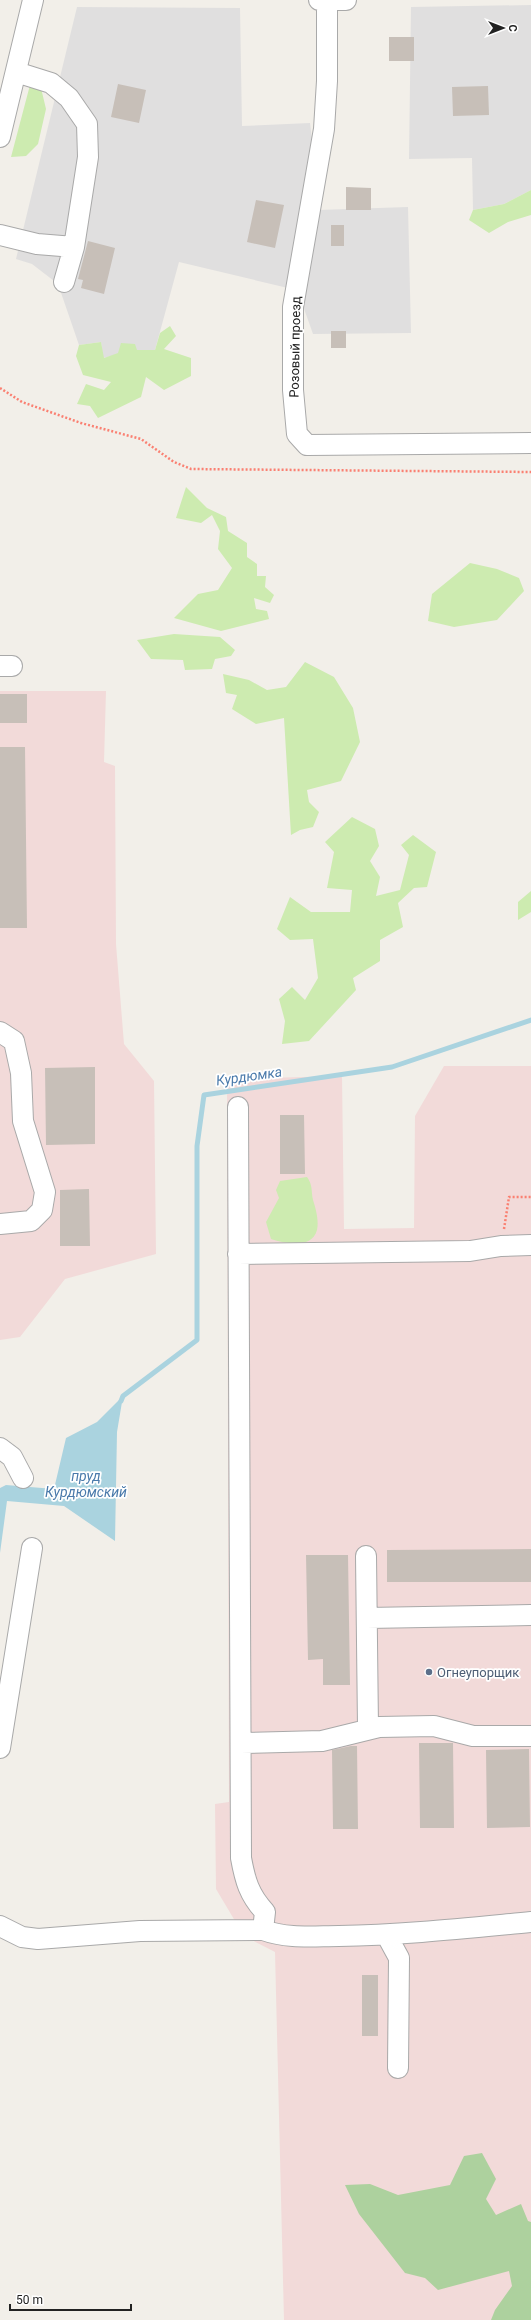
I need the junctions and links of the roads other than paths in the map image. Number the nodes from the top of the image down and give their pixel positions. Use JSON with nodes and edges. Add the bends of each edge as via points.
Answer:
{"nodes":[{"id":1,"x":33,"y":0,"type":"edge"},
{"id":2,"x":319,"y":0,"type":"edge"},
{"id":3,"x":327,"y":0,"type":"edge"},
{"id":4,"x":346,"y":0,"type":"edge"},
{"id":5,"x":16,"y":72,"type":"junction"},
{"id":6,"x":0,"y":137,"type":"edge"},
{"id":7,"x":0,"y":235,"type":"edge"},
{"id":8,"x":74,"y":247,"type":"junction"},
{"id":9,"x":64,"y":282,"type":"dead end"},
{"id":10,"x":531,"y":443,"type":"edge"},
{"id":11,"x":0,"y":1032,"type":"edge"},
{"id":12,"x":238,"y":1108,"type":"dead end"},
{"id":13,"x":0,"y":1224,"type":"edge"},
{"id":14,"x":531,"y":1245,"type":"edge"},
{"id":15,"x":238,"y":1254,"type":"junction"},
{"id":16,"x":0,"y":1448,"type":"edge"},
{"id":17,"x":23,"y":1478,"type":"dead end"},
{"id":18,"x":32,"y":1548,"type":"dead end"},
{"id":19,"x":366,"y":1556,"type":"dead end"},
{"id":20,"x":531,"y":1615,"type":"edge"},
{"id":21,"x":367,"y":1618,"type":"junction"},
{"id":22,"x":368,"y":1728,"type":"junction"},
{"id":23,"x":531,"y":1736,"type":"edge"},
{"id":24,"x":241,"y":1743,"type":"junction"},
{"id":25,"x":0,"y":1748,"type":"edge"},
{"id":26,"x":531,"y":1922,"type":"edge"},
{"id":27,"x":0,"y":1926,"type":"edge"},
{"id":28,"x":263,"y":1930,"type":"junction"},
{"id":29,"x":387,"y":1936,"type":"junction"},
{"id":30,"x":398,"y":2068,"type":"dead end"}],
"edges":[{"from":1,"to":5,"type":"street"},
{"from":2,"to":3,"type":"street"},
{"from":3,"to":4,"type":"street"},
{"from":3,"to":10,"type":"street","name":"Розовый проезд","via":[[324,129],[293,307],[293,390],[297,434],[307,445]]},
{"from":5,"to":6,"type":"street"},
{"from":5,"to":8,"type":"street","via":[[51,83],[69,98],[87,124],[88,157]]},
{"from":7,"to":8,"type":"street","via":[[37,244]]},
{"from":8,"to":9,"type":"street"},
{"from":11,"to":13,"type":"street","via":[[14,1041],[21,1073],[24,1122],[45,1192],[42,1210],[31,1221]]},
{"from":12,"to":15,"type":"street"},
{"from":14,"to":15,"type":"street","via":[[470,1251]]},
{"from":15,"to":24,"type":"street"},
{"from":16,"to":17,"type":"street","via":[[12,1457]]},
{"from":18,"to":25,"type":"street"},
{"from":19,"to":21,"type":"street"},
{"from":20,"to":21,"type":"street"},
{"from":21,"to":22,"type":"street"},
{"from":22,"to":23,"type":"street","via":[[434,1726],[473,1736]]},
{"from":22,"to":24,"type":"street","via":[[322,1741]]},
{"from":24,"to":28,"type":"street","via":[[241,1858],[245,1882],[253,1900],[265,1912]]},
{"from":26,"to":29,"type":"street"},
{"from":27,"to":28,"type":"street","via":[[22,1937],[38,1939],[140,1931]]},
{"from":28,"to":29,"type":"street","via":[[294,1937]]},
{"from":29,"to":30,"type":"street","via":[[399,1958]]}]}
